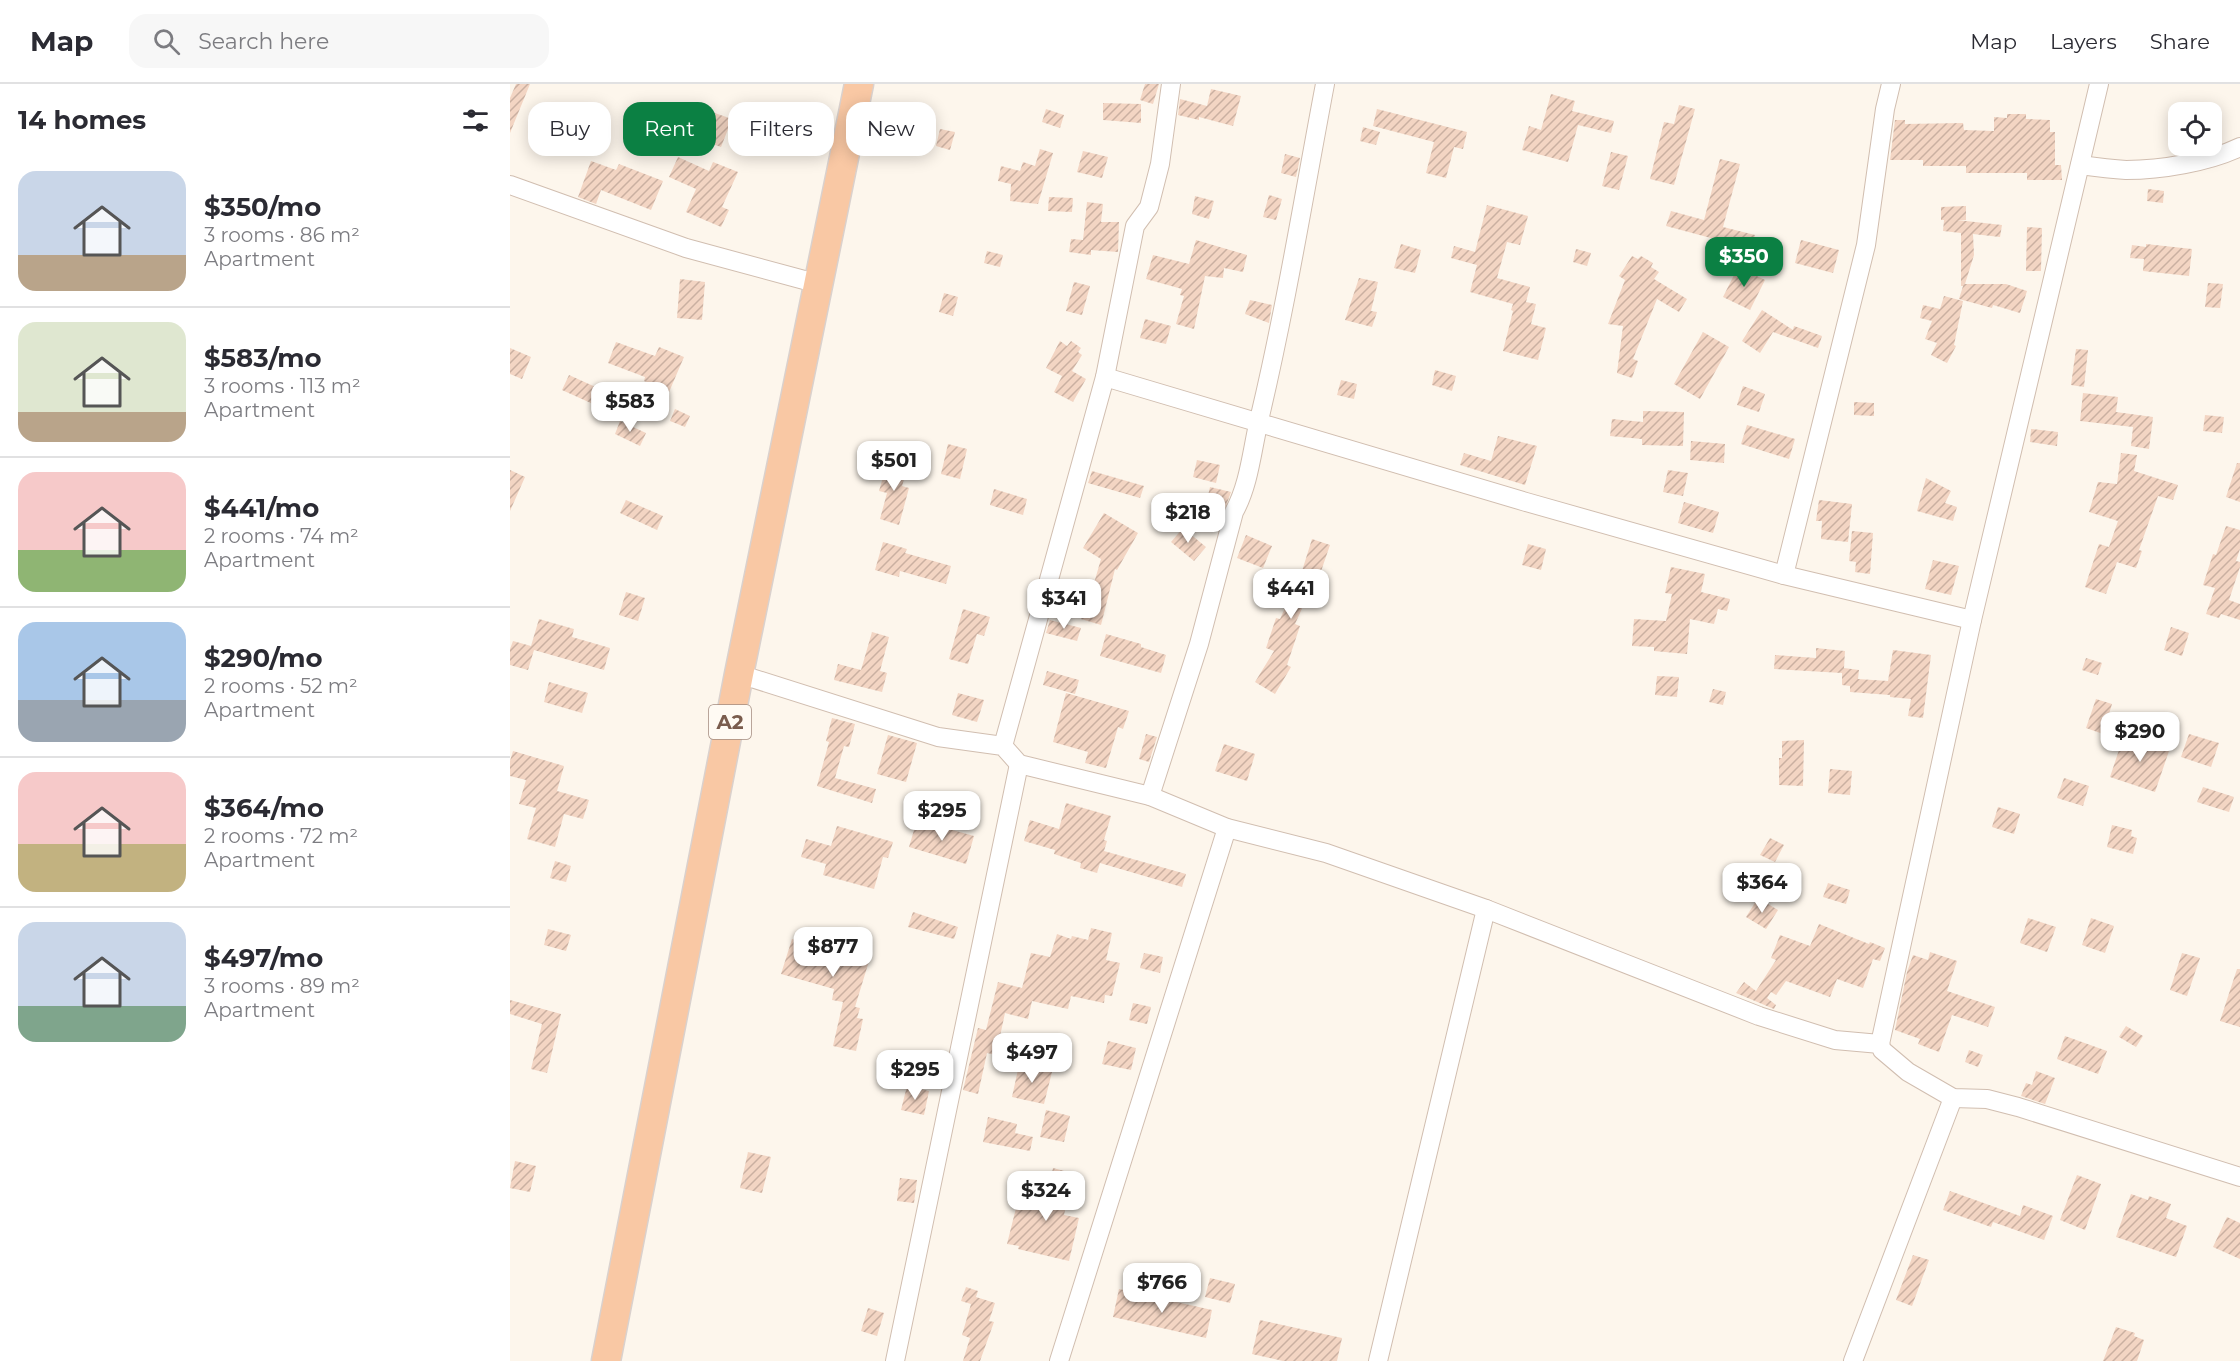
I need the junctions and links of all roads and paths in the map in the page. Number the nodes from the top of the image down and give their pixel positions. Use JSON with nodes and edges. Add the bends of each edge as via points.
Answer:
{"nodes":[{"id":1,"x":859,"y":84,"type":"edge"},
{"id":2,"x":1171,"y":84,"type":"edge"},
{"id":3,"x":1325,"y":84,"type":"edge"},
{"id":4,"x":1892,"y":84,"type":"edge"},
{"id":5,"x":2099,"y":84,"type":"edge"},
{"id":6,"x":2240,"y":147,"type":"edge"},
{"id":7,"x":2080,"y":165,"type":"junction"},
{"id":8,"x":510,"y":185,"type":"edge"},
{"id":9,"x":819,"y":284,"type":"junction"},
{"id":10,"x":1105,"y":377,"type":"junction"},
{"id":11,"x":1258,"y":422,"type":"junction"},
{"id":12,"x":1784,"y":575,"type":"junction"},
{"id":13,"x":1972,"y":620,"type":"junction"},
{"id":14,"x":739,"y":674,"type":"junction"},
{"id":15,"x":1003,"y":746,"type":"junction"},
{"id":16,"x":1019,"y":764,"type":"junction"},
{"id":17,"x":1150,"y":796,"type":"junction"},
{"id":18,"x":1227,"y":828,"type":"junction"},
{"id":19,"x":1486,"y":909,"type":"junction"},
{"id":20,"x":1880,"y":1044,"type":"junction"},
{"id":21,"x":1953,"y":1098,"type":"junction"},
{"id":22,"x":2240,"y":1177,"type":"edge"},
{"id":23,"x":606,"y":1361,"type":"edge"},
{"id":24,"x":895,"y":1361,"type":"edge"},
{"id":25,"x":1059,"y":1361,"type":"edge"},
{"id":26,"x":1378,"y":1361,"type":"edge"},
{"id":27,"x":1853,"y":1361,"type":"edge"}],
"edges":[{"from":1,"to":9,"type":"highway","number":"A2"},
{"from":2,"to":10,"type":"street","via":[[1160,164],[1149,207],[1135,226]]},
{"from":3,"to":11,"type":"street","via":[[1278,338]]},
{"from":4,"to":12,"type":"street","via":[[1866,245]]},
{"from":5,"to":7,"type":"street"},
{"from":6,"to":7,"type":"street","via":[[2176,165],[2127,170]]},
{"from":7,"to":13,"type":"street"},
{"from":8,"to":9,"type":"street","via":[[686,248]]},
{"from":9,"to":14,"type":"highway","number":"A2"},
{"from":10,"to":11,"type":"street"},
{"from":10,"to":15,"type":"street"},
{"from":11,"to":12,"type":"street"},
{"from":11,"to":17,"type":"street","via":[[1244,494],[1234,512],[1199,644]]},
{"from":12,"to":13,"type":"street"},
{"from":13,"to":20,"type":"street"},
{"from":14,"to":15,"type":"street","via":[[938,736]]},
{"from":14,"to":23,"type":"highway","number":"A2"},
{"from":15,"to":16,"type":"street"},
{"from":16,"to":17,"type":"street"},
{"from":16,"to":24,"type":"street"},
{"from":17,"to":18,"type":"street"},
{"from":18,"to":19,"type":"street","via":[[1326,853]]},
{"from":18,"to":25,"type":"street"},
{"from":19,"to":20,"type":"street","via":[[1759,1016],[1835,1040]]},
{"from":19,"to":26,"type":"street"},
{"from":20,"to":21,"type":"street","via":[[1908,1072]]},
{"from":21,"to":22,"type":"street","via":[[1987,1099],[2018,1107]]},
{"from":21,"to":27,"type":"street"}]}
